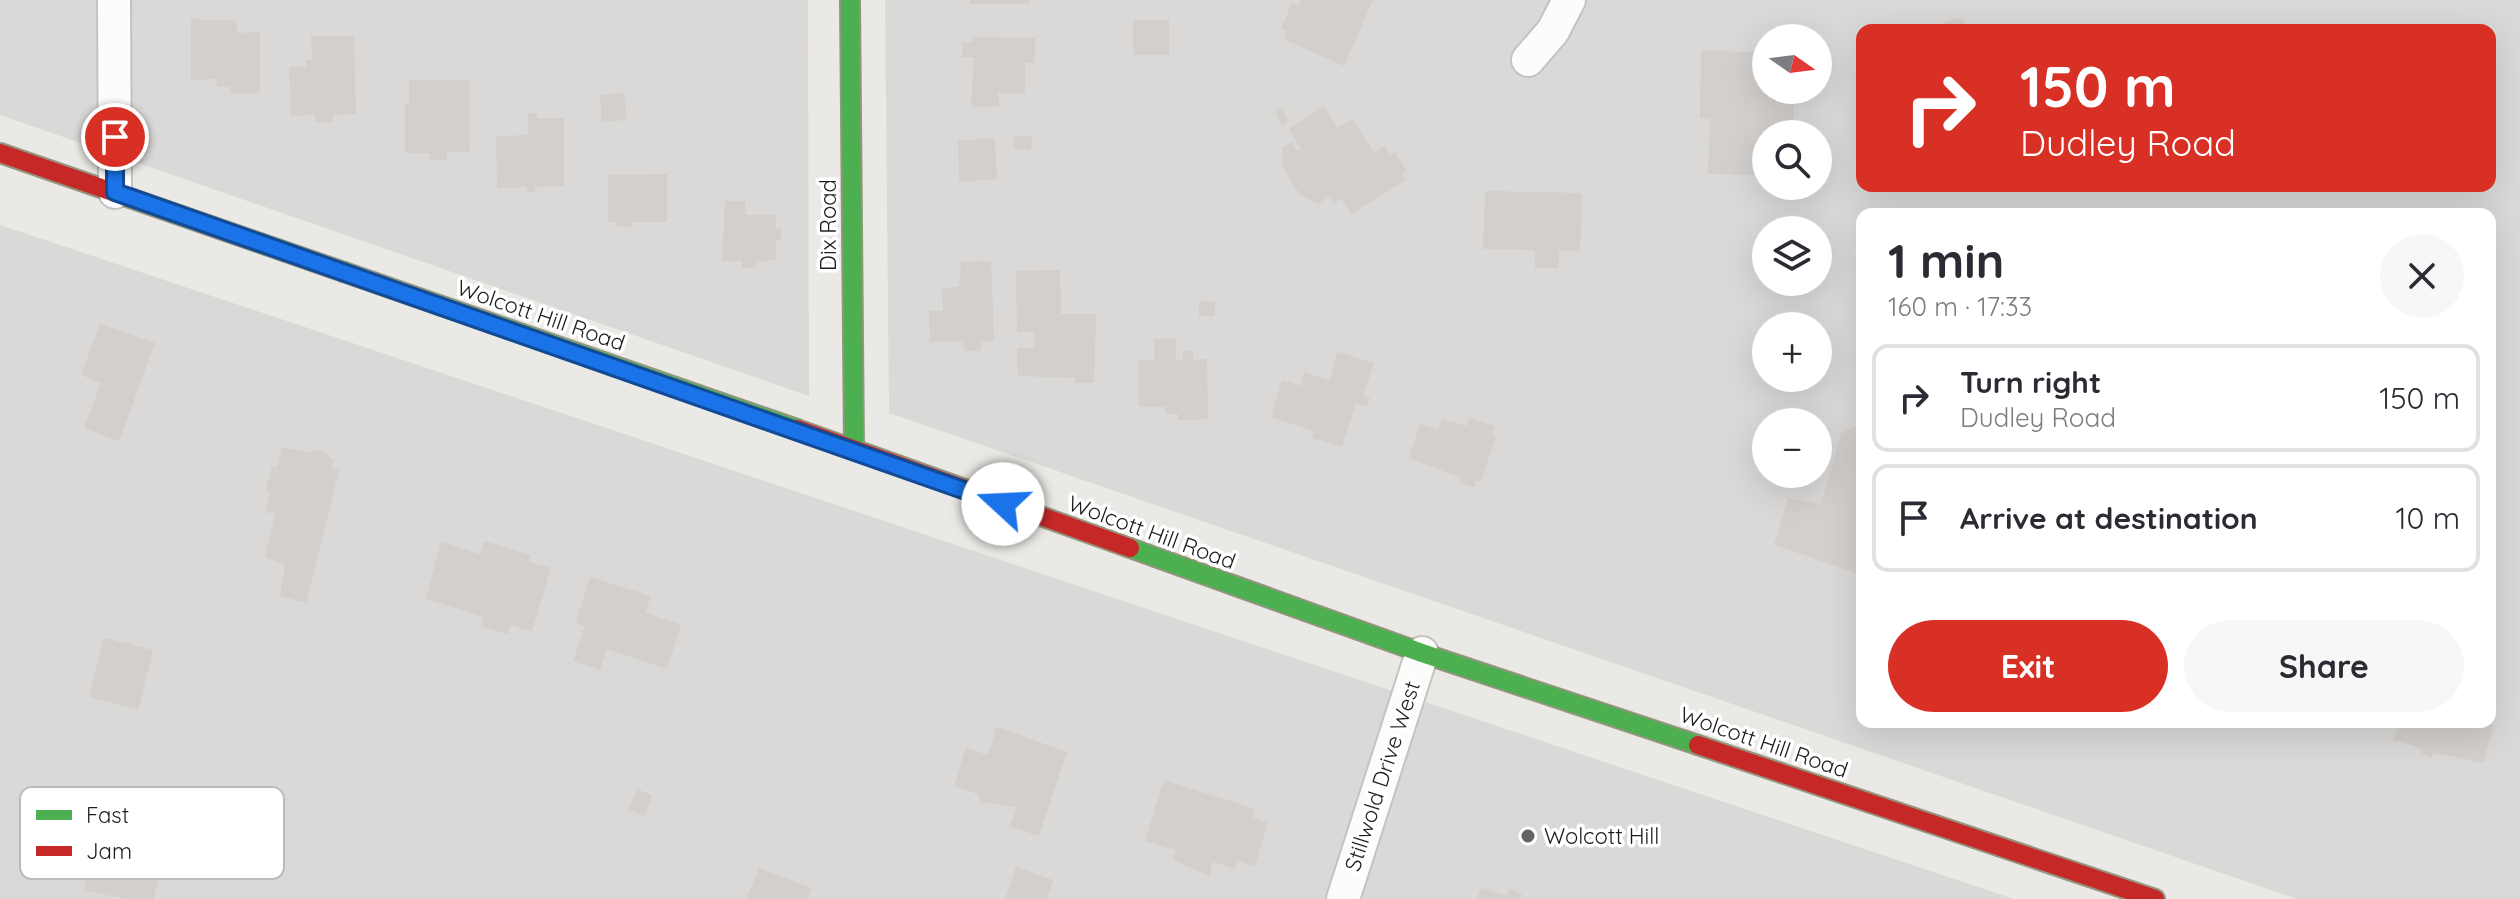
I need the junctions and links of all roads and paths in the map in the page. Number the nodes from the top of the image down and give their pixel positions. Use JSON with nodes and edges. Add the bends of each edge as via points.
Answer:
{"nodes":[{"id":1,"x":114,"y":0,"type":"edge"},
{"id":2,"x":850,"y":0,"type":"edge"},
{"id":3,"x":1569,"y":0,"type":"edge"},
{"id":4,"x":1528,"y":60,"type":"dead end"},
{"id":5,"x":0,"y":153,"type":"edge"},
{"id":6,"x":115,"y":192,"type":"junction"},
{"id":7,"x":854,"y":449,"type":"junction"},
{"id":8,"x":1422,"y":653,"type":"junction"},
{"id":9,"x":1343,"y":899,"type":"edge"},
{"id":10,"x":2155,"y":899,"type":"edge"}],
"edges":[{"from":1,"to":6,"type":"street"},
{"from":2,"to":7,"type":"street","name":"Dix Road"},
{"from":3,"to":4,"type":"street","via":[[1553,31]]},
{"from":5,"to":6,"type":"street","name":"Wolcott Hill Road"},
{"from":6,"to":7,"type":"street","name":"Wolcott Hill Road"},
{"from":7,"to":8,"type":"street","name":"Wolcott Hill Road"},
{"from":8,"to":9,"type":"street","name":"Stillwold Drive West"},
{"from":8,"to":10,"type":"street","name":"Wolcott Hill Road"}]}
